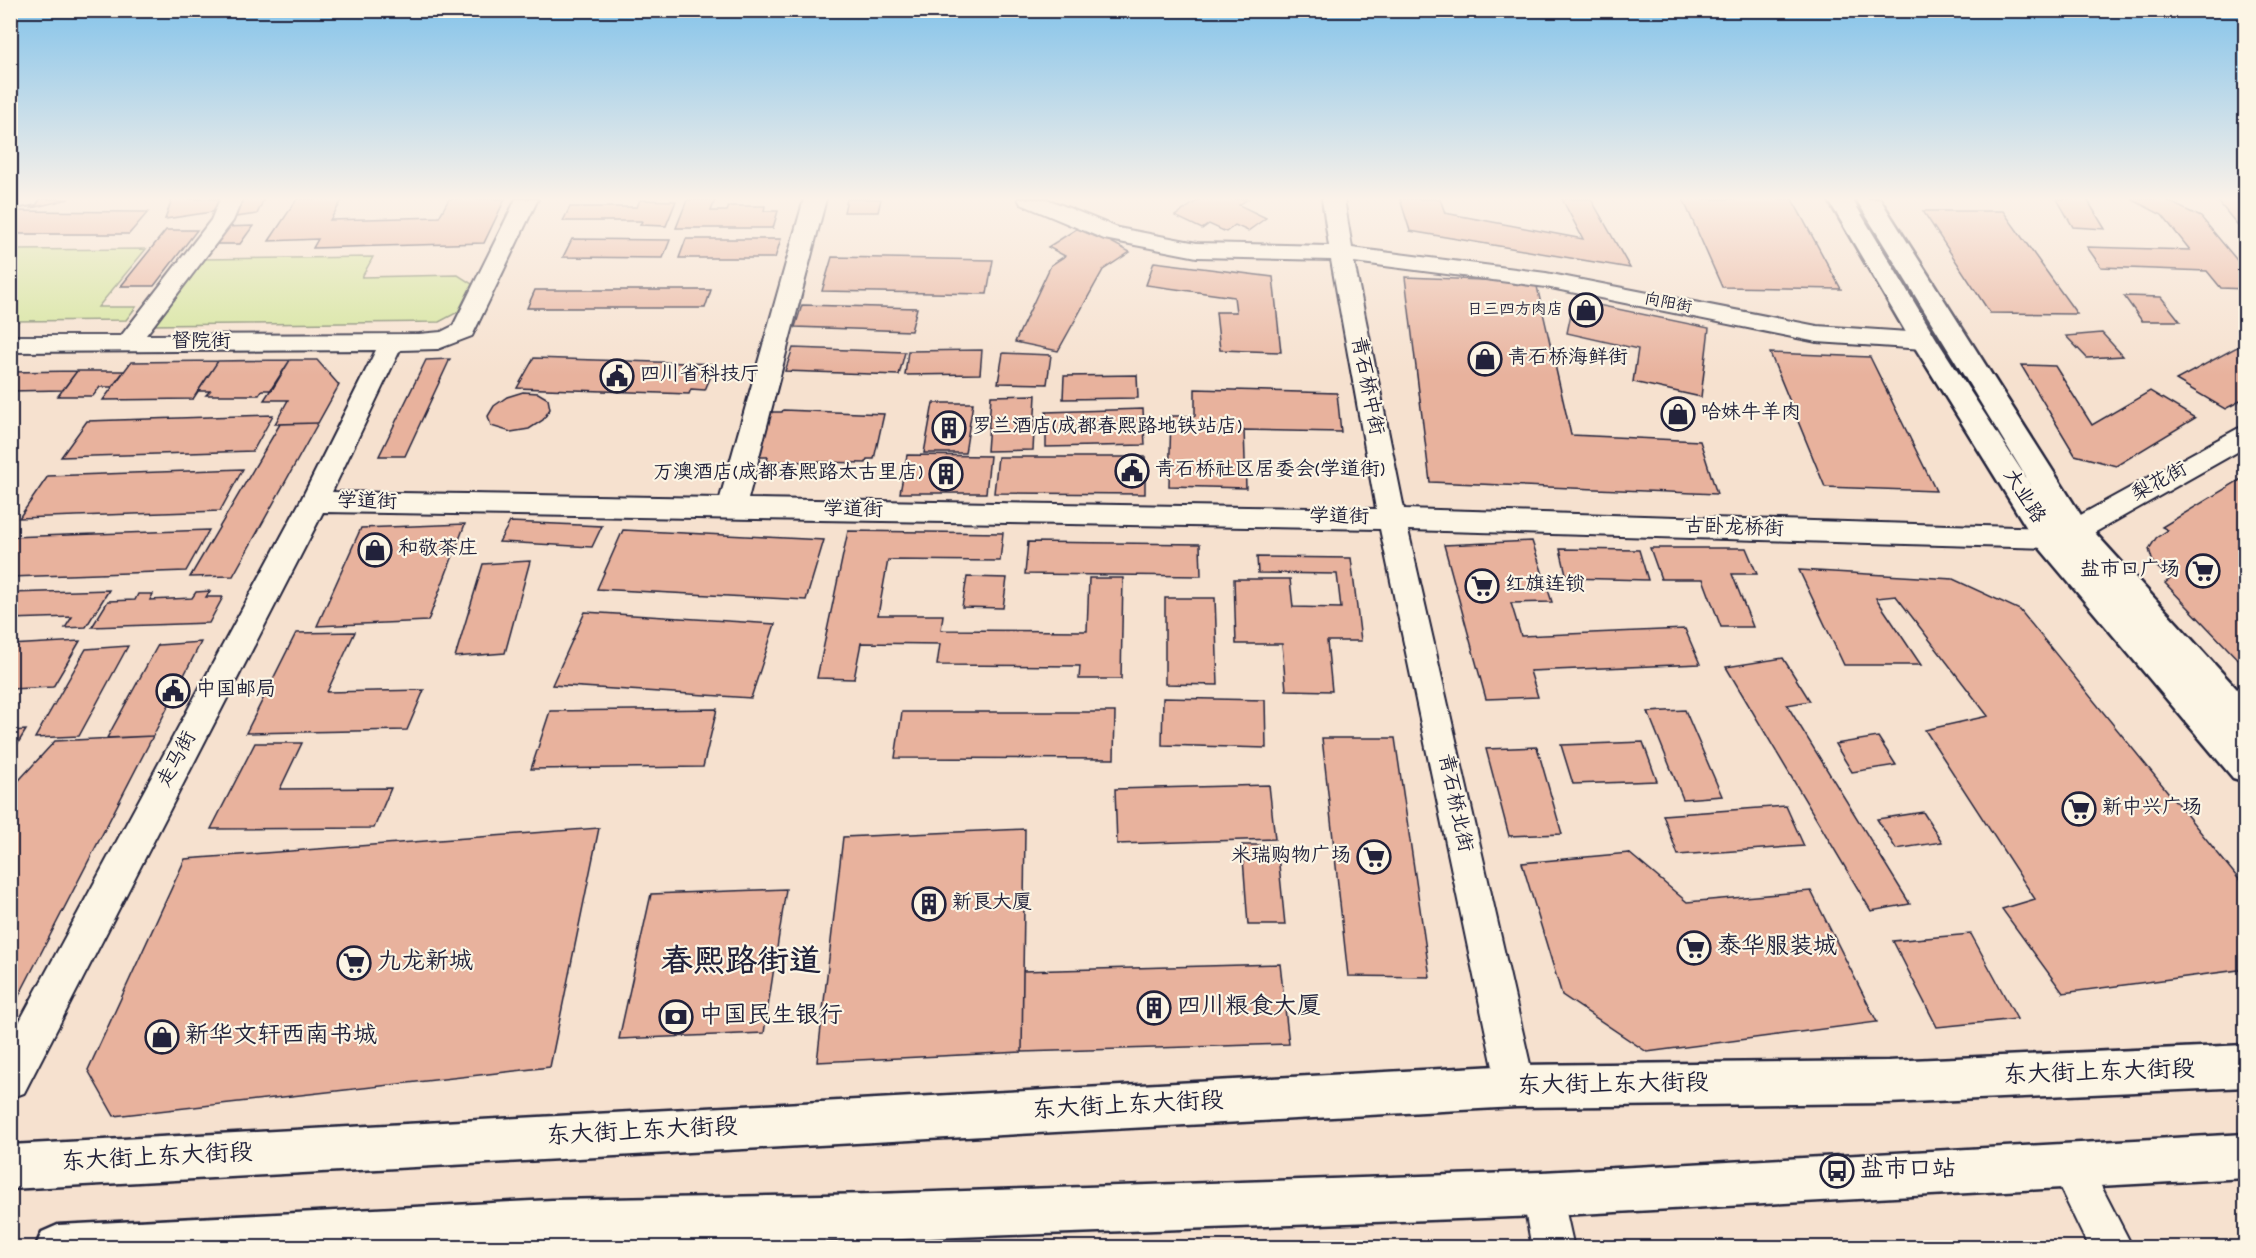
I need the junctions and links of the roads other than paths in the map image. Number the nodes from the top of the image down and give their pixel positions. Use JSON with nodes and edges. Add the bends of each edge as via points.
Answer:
{"nodes":[{"id":1,"x":194,"y":258,"type":"edge"},
{"id":2,"x":498,"y":258,"type":"edge"},
{"id":3,"x":799,"y":258,"type":"edge"},
{"id":4,"x":1342,"y":258,"type":"edge"},
{"id":5,"x":1377,"y":258,"type":"edge"},
{"id":6,"x":1875,"y":258,"type":"edge"},
{"id":7,"x":1902,"y":258,"type":"edge"},
{"id":8,"x":1924,"y":341,"type":"junction"},
{"id":9,"x":392,"y":342,"type":"junction"},
{"id":10,"x":10,"y":344,"type":"edge"},
{"id":11,"x":127,"y":344,"type":"junction"},
{"id":12,"x":2246,"y":435,"type":"edge"},
{"id":13,"x":314,"y":502,"type":"junction"},
{"id":14,"x":731,"y":510,"type":"junction"},
{"id":15,"x":1392,"y":519,"type":"junction"},
{"id":16,"x":2062,"y":535,"type":"junction"},
{"id":17,"x":2246,"y":724,"type":"edge"},
{"id":18,"x":2246,"y":767,"type":"edge"},
{"id":19,"x":2237,"y":1073,"type":"edge"},
{"id":20,"x":10,"y":1079,"type":"edge"},
{"id":21,"x":1516,"y":1086,"type":"junction"},
{"id":22,"x":2246,"y":1156,"type":"edge"},
{"id":23,"x":10,"y":1167,"type":"edge"},
{"id":24,"x":2070,"y":1167,"type":"junction"},
{"id":25,"x":1542,"y":1194,"type":"junction"},
{"id":26,"x":873,"y":1232,"type":"edge"},
{"id":27,"x":58,"y":1248,"type":"edge"},
{"id":28,"x":1553,"y":1248,"type":"edge"},
{"id":29,"x":2112,"y":1248,"type":"edge"}],
"edges":[{"from":1,"to":11,"type":"street"},
{"from":2,"to":9,"type":"street","name":"督院街","via":[[462,331],[433,342]]},
{"from":3,"to":14,"type":"street"},
{"from":4,"to":15,"type":"street","name":"青石桥中街"},
{"from":5,"to":8,"type":"street","name":"向阳街","via":[[1546,280],[1817,334]]},
{"from":6,"to":8,"type":"main road","name":"大业路"},
{"from":7,"to":16,"type":"main road","name":"大业路"},
{"from":8,"to":16,"type":"main road","name":"大业路"},
{"from":9,"to":11,"type":"street","name":"督院街"},
{"from":9,"to":13,"type":"street","name":"走马街"},
{"from":10,"to":11,"type":"street","name":"督院街"},
{"from":12,"to":16,"type":"street","name":"梨花街"},
{"from":13,"to":14,"type":"street","name":"学道街"},
{"from":13,"to":20,"type":"street","name":"走马街"},
{"from":14,"to":15,"type":"street","name":"学道街"},
{"from":15,"to":16,"type":"street","name":"古卧龙桥街"},
{"from":15,"to":21,"type":"street","name":"青石桥北街"},
{"from":16,"to":17,"type":"main road","name":"大业路"},
{"from":16,"to":18,"type":"main road","name":"大业路"},
{"from":19,"to":21,"type":"main road","name":"东大街上东大街段"},
{"from":21,"to":23,"type":"main road","name":"东大街上东大街段"},
{"from":22,"to":24,"type":"main road"},
{"from":24,"to":25,"type":"main road"},
{"from":24,"to":29,"type":"street"},
{"from":25,"to":26,"type":"main road"},
{"from":25,"to":28,"type":"street"},
{"from":26,"to":27,"type":"main road","via":[[552,1223]]}]}
